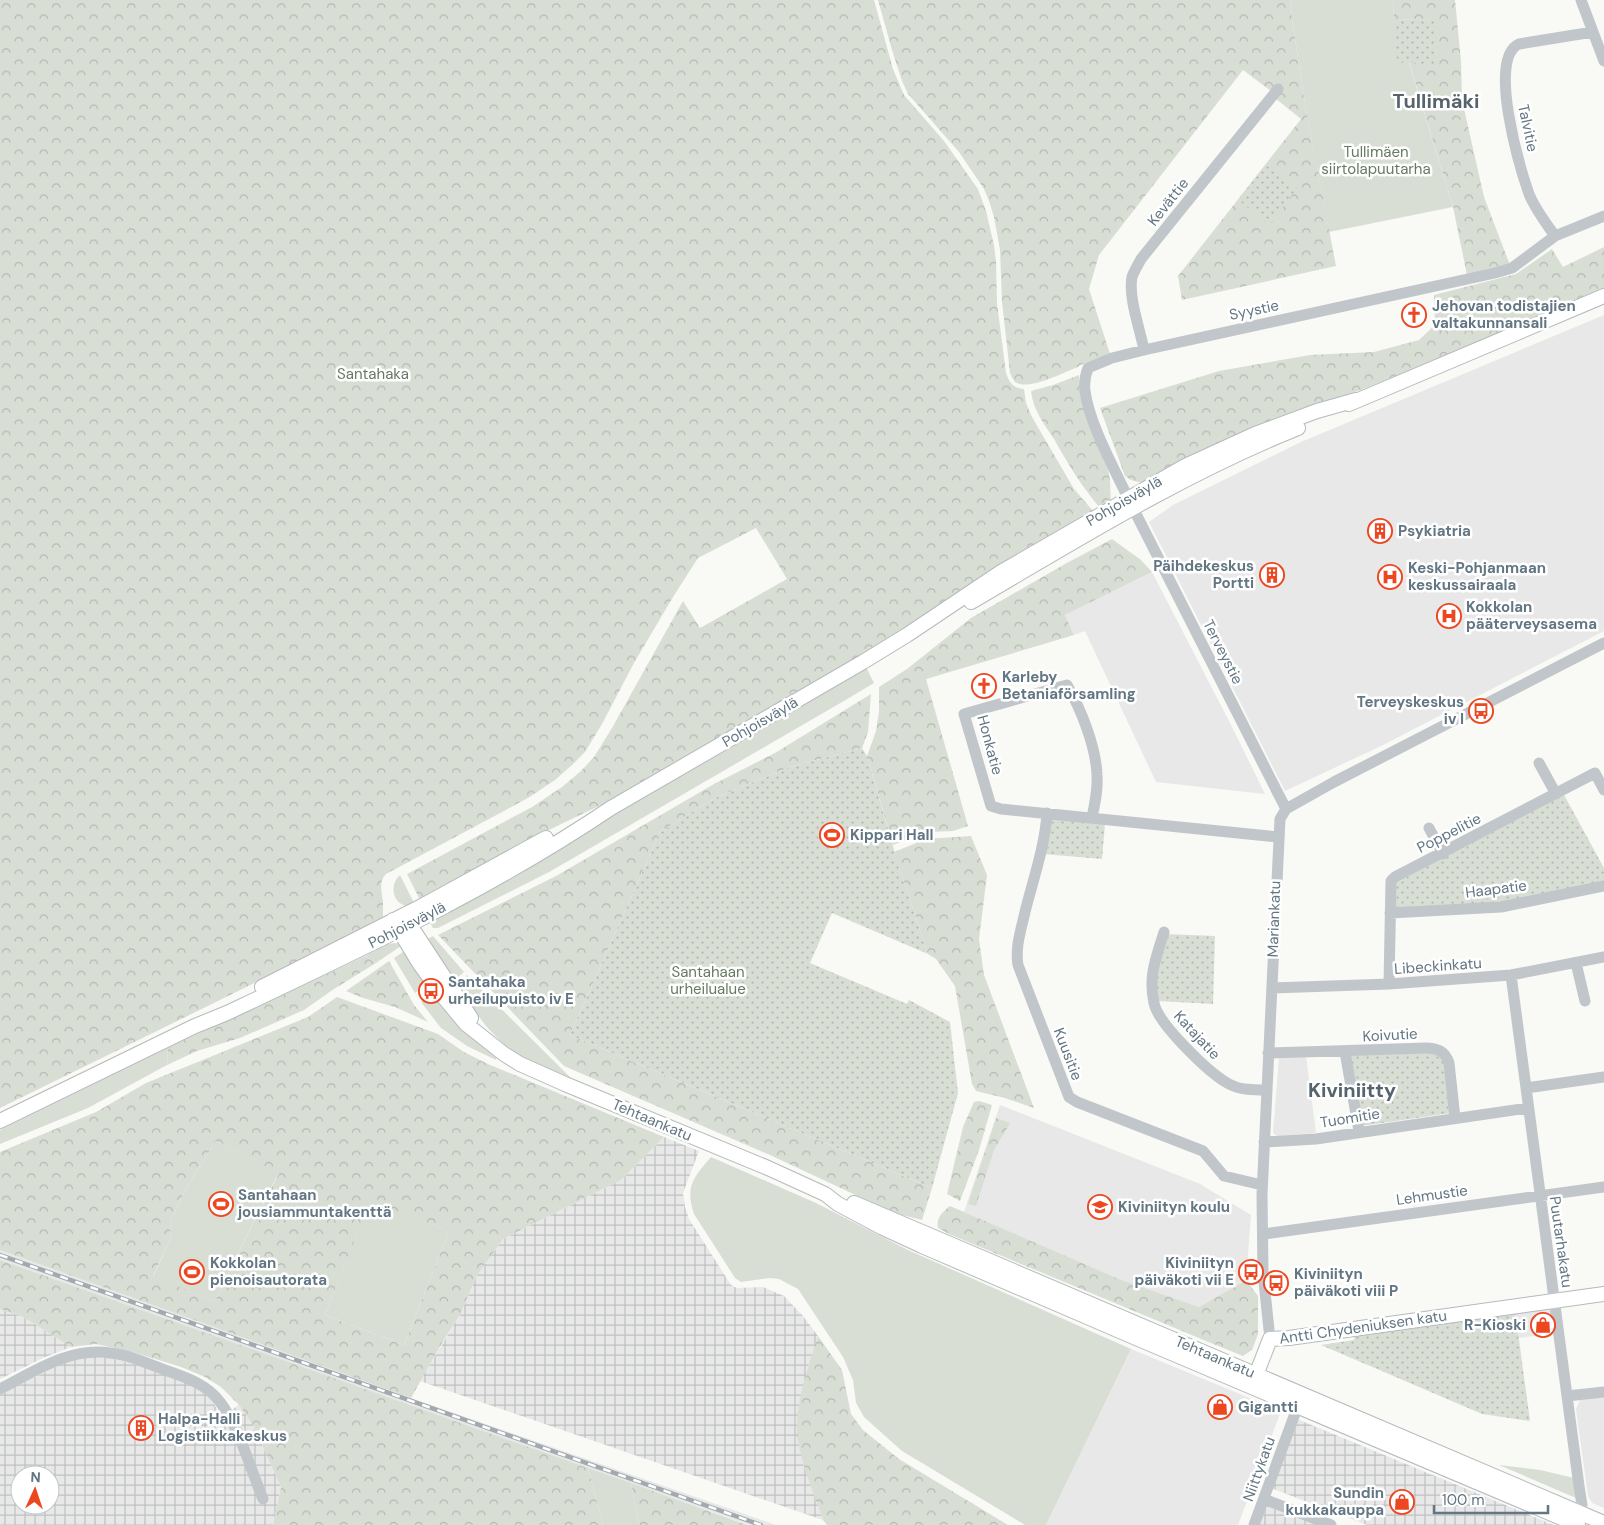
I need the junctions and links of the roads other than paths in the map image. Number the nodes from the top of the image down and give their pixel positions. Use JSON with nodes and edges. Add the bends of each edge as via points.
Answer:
{"nodes":[{"id":1,"x":1582,"y":0,"type":"edge"},
{"id":2,"x":1594,"y":32,"type":"junction"},
{"id":3,"x":1604,"y":61,"type":"edge"},
{"id":4,"x":1278,"y":89,"type":"dead end"},
{"id":5,"x":1604,"y":216,"type":"edge"},
{"id":6,"x":1556,"y":236,"type":"junction"},
{"id":7,"x":1604,"y":296,"type":"edge"},
{"id":8,"x":1144,"y":350,"type":"junction"},
{"id":9,"x":1130,"y":503,"type":"junction"},
{"id":10,"x":1604,"y":643,"type":"edge"},
{"id":11,"x":1539,"y":763,"type":"dead end"},
{"id":12,"x":1604,"y":790,"type":"edge"},
{"id":13,"x":1556,"y":794,"type":"junction"},
{"id":14,"x":1286,"y":809,"type":"junction"},
{"id":15,"x":1047,"y":813,"type":"junction"},
{"id":16,"x":1092,"y":817,"type":"junction"},
{"id":17,"x":1429,"y":828,"type":"dead end"},
{"id":18,"x":1278,"y":837,"type":"junction"},
{"id":19,"x":1442,"y":854,"type":"junction"},
{"id":20,"x":1604,"y":886,"type":"edge"},
{"id":21,"x":1390,"y":913,"type":"junction"},
{"id":22,"x":401,"y":923,"type":"junction"},
{"id":23,"x":1164,"y":932,"type":"dead end"},
{"id":24,"x":1604,"y":957,"type":"edge"},
{"id":25,"x":1576,"y":963,"type":"junction"},
{"id":26,"x":1510,"y":975,"type":"junction"},
{"id":27,"x":1388,"y":984,"type":"junction"},
{"id":28,"x":1272,"y":988,"type":"junction"},
{"id":29,"x":1585,"y":1001,"type":"dead end"},
{"id":30,"x":1345,"y":1052,"type":"junction"},
{"id":31,"x":1268,"y":1053,"type":"junction"},
{"id":32,"x":1604,"y":1077,"type":"edge"},
{"id":33,"x":1526,"y":1088,"type":"junction"},
{"id":34,"x":1266,"y":1090,"type":"junction"},
{"id":35,"x":1528,"y":1108,"type":"junction"},
{"id":36,"x":1455,"y":1118,"type":"junction"},
{"id":37,"x":0,"y":1121,"type":"edge"},
{"id":38,"x":1359,"y":1131,"type":"junction"},
{"id":39,"x":1264,"y":1142,"type":"junction"},
{"id":40,"x":1262,"y":1185,"type":"junction"},
{"id":41,"x":1604,"y":1187,"type":"edge"},
{"id":42,"x":1539,"y":1195,"type":"junction"},
{"id":43,"x":1264,"y":1234,"type":"junction"},
{"id":44,"x":1604,"y":1294,"type":"edge"},
{"id":45,"x":1554,"y":1300,"type":"junction"},
{"id":46,"x":1270,"y":1339,"type":"junction"},
{"id":47,"x":1254,"y":1381,"type":"junction"},
{"id":48,"x":0,"y":1388,"type":"edge"},
{"id":49,"x":1604,"y":1392,"type":"edge"},
{"id":50,"x":1567,"y":1396,"type":"junction"},
{"id":51,"x":1300,"y":1401,"type":"junction"},
{"id":52,"x":263,"y":1499,"type":"dead end"},
{"id":53,"x":1264,"y":1499,"type":"junction"},
{"id":54,"x":1576,"y":1521,"type":"edge"},
{"id":55,"x":1604,"y":1523,"type":"edge"},
{"id":56,"x":1254,"y":1525,"type":"edge"},
{"id":57,"x":1331,"y":1525,"type":"edge"}],
"edges":[{"from":1,"to":2,"type":"street"},
{"from":2,"to":3,"type":"street"},
{"from":2,"to":6,"type":"street","name":"Talvitie","via":[[1520,44],[1515,46],[1509,57],[1506,98],[1511,133],[1530,195]]},
{"from":4,"to":8,"type":"street","name":"Kevättie","via":[[1141,259],[1133,274],[1133,299]]},
{"from":5,"to":6,"type":"street"},
{"from":6,"to":8,"type":"street","name":"Syystie","via":[[1512,268],[1495,273]]},
{"from":7,"to":9,"type":"main road","name":"Pohjoisväylä","via":[[1356,400]]},
{"from":8,"to":9,"type":"street","name":"Syystie","via":[[1088,368],[1084,379],[1091,415]]},
{"from":9,"to":14,"type":"street","name":"Terveystie"},
{"from":9,"to":22,"type":"main road","name":"Pohjoisväylä","via":[[1002,572],[907,635],[611,808],[547,838]]},
{"from":10,"to":14,"type":"street"},
{"from":11,"to":13,"type":"street"},
{"from":12,"to":13,"type":"street","name":"Poppelitie","via":[[1596,774]]},
{"from":13,"to":19,"type":"street","name":"Poppelitie"},
{"from":14,"to":18,"type":"street","name":"Mariankatu","via":[[1280,819]]},
{"from":15,"to":16,"type":"street","name":"Honkatie"},
{"from":15,"to":16,"type":"street","name":"Honkatie","via":[[991,806],[964,714],[1067,685],[1079,709],[1097,768]]},
{"from":15,"to":40,"type":"street","name":"Kuusitie","via":[[1017,956],[1069,1097],[1203,1151],[1224,1176]]},
{"from":16,"to":18,"type":"street","name":"Honkatie"},
{"from":17,"to":19,"type":"street"},
{"from":18,"to":28,"type":"street","name":"Mariankatu"},
{"from":19,"to":21,"type":"street","name":"Poppelitie","via":[[1395,877]]},
{"from":20,"to":21,"type":"street","name":"Haapatie","via":[[1501,906]]},
{"from":21,"to":27,"type":"street","name":"Poppelitie"},
{"from":22,"to":37,"type":"main road","name":"Pohjoisväylä","via":[[225,1006],[194,1026]]},
{"from":22,"to":47,"type":"main road","name":"Tehtaankatu","via":[[408,946],[466,1024],[528,1068],[825,1194],[883,1228]]},
{"from":23,"to":34,"type":"street","name":"Katajatie","via":[[1151,978],[1155,1009],[1207,1068],[1221,1079],[1231,1085]]},
{"from":24,"to":25,"type":"street","name":"Libeckinkatu"},
{"from":25,"to":26,"type":"street","name":"Libeckinkatu"},
{"from":25,"to":29,"type":"street"},
{"from":26,"to":27,"type":"street","name":"Libeckinkatu"},
{"from":26,"to":33,"type":"street","name":"Puutarhakatu"},
{"from":27,"to":28,"type":"street","name":"Libeckinkatu"},
{"from":28,"to":31,"type":"street","name":"Mariankatu"},
{"from":30,"to":31,"type":"street","name":"Koivutie"},
{"from":30,"to":36,"type":"street","name":"Koivutie","via":[[1439,1049],[1449,1063]]},
{"from":30,"to":38,"type":"street"},
{"from":31,"to":34,"type":"street","name":"Mariankatu"},
{"from":32,"to":33,"type":"street"},
{"from":33,"to":35,"type":"street","name":"Puutarhakatu"},
{"from":34,"to":39,"type":"street","name":"Mariankatu"},
{"from":35,"to":36,"type":"street","name":"Tuomitie"},
{"from":35,"to":42,"type":"street","name":"Puutarhakatu"},
{"from":36,"to":38,"type":"street","name":"Tuomitie"},
{"from":38,"to":39,"type":"street","name":"Tuomitie"},
{"from":39,"to":40,"type":"street","name":"Mariankatu"},
{"from":40,"to":43,"type":"street","name":"Mariankatu"},
{"from":41,"to":42,"type":"street","name":"Lehmustie"},
{"from":42,"to":43,"type":"street","name":"Lehmustie"},
{"from":42,"to":45,"type":"street","name":"Puutarhakatu"},
{"from":43,"to":46,"type":"street","name":"Mariankatu"},
{"from":44,"to":45,"type":"main road","name":"Antti Chydeniuksen katu"},
{"from":45,"to":46,"type":"main road","name":"Antti Chydeniuksen katu"},
{"from":45,"to":50,"type":"street","name":"Puutarhakatu"},
{"from":46,"to":47,"type":"main road","name":"Mariankatu"},
{"from":47,"to":51,"type":"main road","name":"Tehtaankatu"},
{"from":48,"to":52,"type":"street","via":[[66,1356],[94,1351],[132,1358],[190,1379],[211,1392],[229,1414]]},
{"from":49,"to":50,"type":"street"},
{"from":50,"to":54,"type":"street","name":"Puutarhakatu","via":[[1582,1504]]},
{"from":51,"to":53,"type":"street","name":"Niittykatu"},
{"from":51,"to":54,"type":"main road","name":"Tehtaankatu"},
{"from":53,"to":56,"type":"street","name":"Niittykatu"},
{"from":53,"to":57,"type":"street"},
{"from":54,"to":55,"type":"main road","name":"Tehtaankatu"}]}
